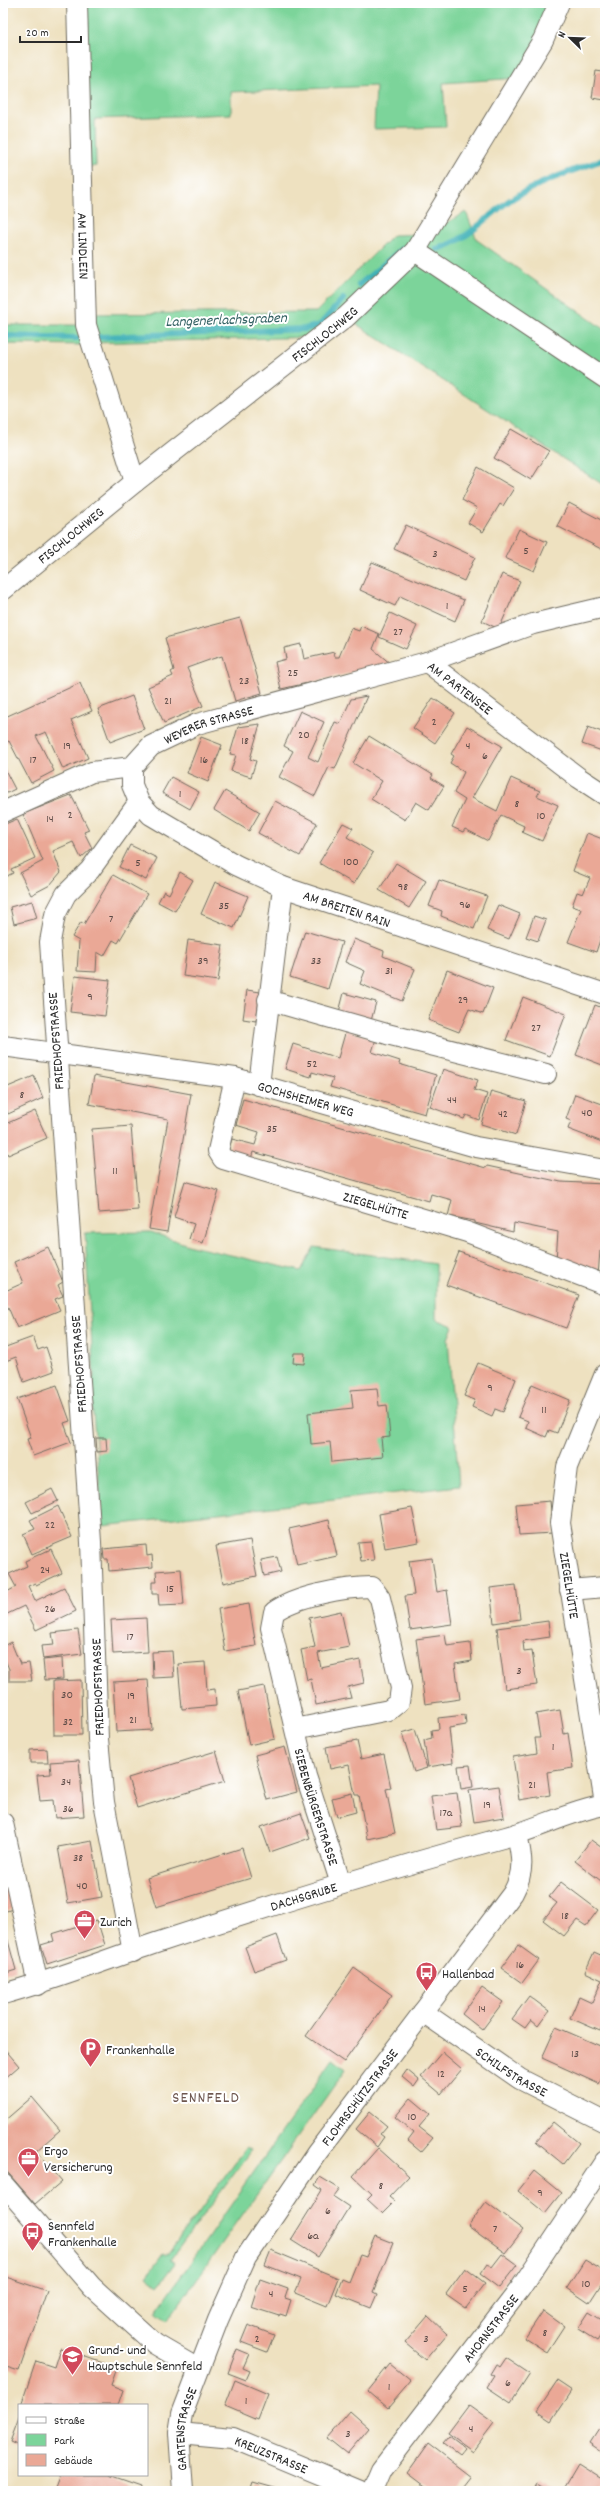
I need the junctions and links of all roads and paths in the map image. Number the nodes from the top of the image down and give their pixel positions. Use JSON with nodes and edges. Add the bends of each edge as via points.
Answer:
{"nodes":[{"id":1,"x":78,"y":3,"type":"edge"},
{"id":2,"x":559,"y":3,"type":"edge"},
{"id":3,"x":415,"y":251,"type":"junction"},
{"id":4,"x":605,"y":378,"type":"edge"},
{"id":5,"x":135,"y":482,"type":"junction"},
{"id":6,"x":3,"y":590,"type":"edge"},
{"id":7,"x":605,"y":607,"type":"edge"},
{"id":8,"x":427,"y":662,"type":"junction"},
{"id":9,"x":132,"y":768,"type":"junction"},
{"id":10,"x":605,"y":795,"type":"edge"},
{"id":11,"x":139,"y":802,"type":"junction"},
{"id":12,"x":3,"y":812,"type":"edge"},
{"id":13,"x":283,"y":887,"type":"junction"},
{"id":14,"x":605,"y":994,"type":"edge"},
{"id":15,"x":268,"y":1000,"type":"junction"},
{"id":16,"x":3,"y":1046,"type":"edge"},
{"id":17,"x":56,"y":1054,"type":"junction"},
{"id":18,"x":546,"y":1074,"type":"dead end"},
{"id":19,"x":235,"y":1078,"type":"junction"},
{"id":20,"x":259,"y":1085,"type":"junction"},
{"id":21,"x":605,"y":1170,"type":"edge"},
{"id":22,"x":605,"y":1285,"type":"edge"},
{"id":23,"x":605,"y":1374,"type":"edge"},
{"id":24,"x":605,"y":1587,"type":"edge"},
{"id":25,"x":570,"y":1590,"type":"junction"},
{"id":26,"x":295,"y":1729,"type":"junction"},
{"id":27,"x":605,"y":1804,"type":"edge"},
{"id":28,"x":3,"y":1823,"type":"edge"},
{"id":29,"x":517,"y":1834,"type":"junction"},
{"id":30,"x":342,"y":1884,"type":"junction"},
{"id":31,"x":133,"y":1952,"type":"junction"},
{"id":32,"x":38,"y":1985,"type":"junction"},
{"id":33,"x":3,"y":1994,"type":"edge"},
{"id":34,"x":423,"y":2012,"type":"junction"},
{"id":35,"x":605,"y":2122,"type":"edge"},
{"id":36,"x":605,"y":2161,"type":"edge"},
{"id":37,"x":3,"y":2184,"type":"edge"},
{"id":38,"x":198,"y":2369,"type":"junction"},
{"id":39,"x":179,"y":2433,"type":"junction"},
{"id":40,"x":183,"y":2491,"type":"edge"},
{"id":41,"x":360,"y":2491,"type":"edge"},
{"id":42,"x":372,"y":2491,"type":"edge"}],
"edges":[{"from":1,"to":5,"type":"street","name":"AM LINDLEIN","via":[[86,325]]},
{"from":2,"to":3,"type":"street","name":"FISCHLOCHWEG","via":[[542,40]]},
{"from":3,"to":4,"type":"street"},
{"from":3,"to":5,"type":"street","name":"FISCHLOCHWEG","via":[[346,317]]},
{"from":5,"to":6,"type":"street","name":"FISCHLOCHWEG"},
{"from":7,"to":8,"type":"street","name":"AM PARTENSEE","via":[[533,624]]},
{"from":8,"to":9,"type":"street","name":"WEYERER STRASSE","via":[[197,724],[152,746]]},
{"from":8,"to":10,"type":"street","name":"AM PARTENSEE"},
{"from":9,"to":11,"type":"street","name":"AM BREITEN RAIN","via":[[132,785]]},
{"from":9,"to":12,"type":"street","via":[[92,772]]},
{"from":11,"to":13,"type":"street","name":"AM BREITEN RAIN","via":[[151,815],[236,865]]},
{"from":11,"to":17,"type":"street","name":"FRIEDHOFSTRASSE","via":[[90,870],[66,894],[55,915],[50,942]]},
{"from":13,"to":14,"type":"street","name":"AM BREITEN RAIN"},
{"from":13,"to":15,"type":"street"},
{"from":15,"to":18,"type":"street","via":[[387,1034]]},
{"from":15,"to":20,"type":"street"},
{"from":16,"to":17,"type":"street","name":"GOCHSHEIMER WEG"},
{"from":17,"to":19,"type":"street","name":"GOCHSHEIMER WEG"},
{"from":17,"to":31,"type":"street","name":"FRIEDHOFSTRASSE","via":[[91,1542],[98,1739],[104,1802]]},
{"from":19,"to":20,"type":"street","name":"GOCHSHEIMER WEG"},
{"from":19,"to":22,"type":"street","name":"ZIEGELHÜTTE","via":[[218,1151],[223,1159],[467,1232]]},
{"from":20,"to":21,"type":"street","name":"GOCHSHEIMER WEG","via":[[476,1147]]},
{"from":23,"to":25,"type":"street","name":"ZIEGELHÜTTE","via":[[567,1467],[560,1523]]},
{"from":24,"to":25,"type":"street"},
{"from":25,"to":27,"type":"street","name":"ZIEGELHÜTTE"},
{"from":26,"to":26,"type":"street","name":"SIEBENBÜRGERSTRASSE","via":[[389,1710],[399,1702],[400,1681],[380,1598],[372,1587],[356,1587],[286,1603],[274,1612],[271,1628]]},
{"from":26,"to":30,"type":"street","name":"SIEBENBÜRGERSTRASSE","via":[[306,1776]]},
{"from":27,"to":29,"type":"street","name":"DACHSGRUBE","via":[[579,1809]]},
{"from":28,"to":32,"type":"street"},
{"from":29,"to":30,"type":"street","name":"DACHSGRUBE","via":[[393,1867]]},
{"from":29,"to":34,"type":"street","name":"FLOHRSCHÜTZSTRASSE","via":[[523,1859],[518,1883]]},
{"from":30,"to":31,"type":"street","name":"DACHSGRUBE"},
{"from":31,"to":32,"type":"street","name":"DACHSGRUBE"},
{"from":32,"to":33,"type":"street","name":"DACHSGRUBE"},
{"from":34,"to":35,"type":"street","name":"SCHILFSTRASSE","via":[[520,2079]]},
{"from":34,"to":38,"type":"street","name":"FLOHRSCHÜTZSTRASSE","via":[[316,2154],[246,2256]]},
{"from":36,"to":42,"type":"street","name":"AHORNSTRASSE","via":[[520,2289],[381,2470]]},
{"from":37,"to":38,"type":"street","via":[[92,2287],[155,2344]]},
{"from":38,"to":39,"type":"street","name":"GARTENSTRASSE","via":[[182,2414]]},
{"from":39,"to":40,"type":"street","name":"GARTENSTRASSE"},
{"from":39,"to":41,"type":"street","name":"KREUZSTRASSE","via":[[233,2438]]}]}
